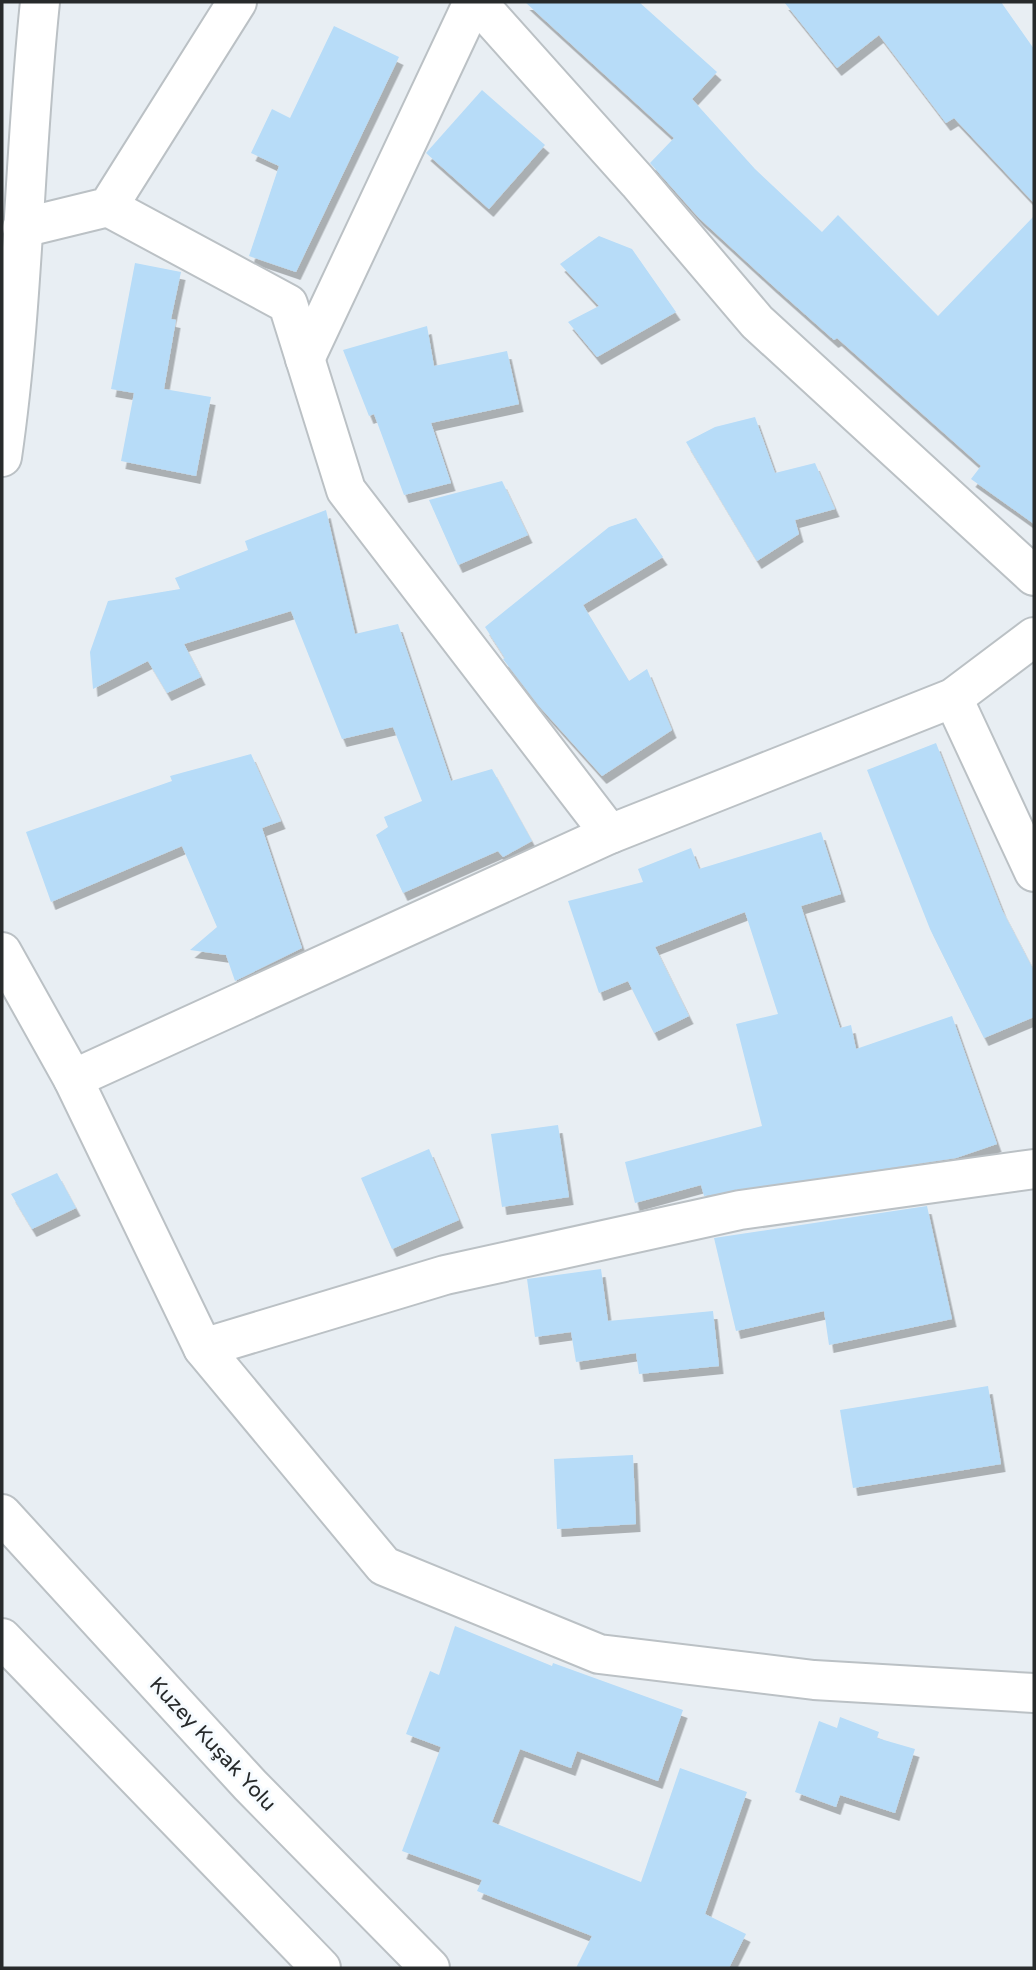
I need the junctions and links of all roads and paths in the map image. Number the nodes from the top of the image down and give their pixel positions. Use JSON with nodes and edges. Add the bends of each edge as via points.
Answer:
{"nodes":[{"id":1,"x":40,"y":2,"type":"edge"},
{"id":2,"x":237,"y":2,"type":"edge"},
{"id":3,"x":475,"y":2,"type":"edge"},
{"id":4,"x":13,"y":185,"type":"edge"},
{"id":5,"x":107,"y":207,"type":"junction"},
{"id":6,"x":22,"y":228,"type":"junction"},
{"id":7,"x":305,"y":359,"type":"junction"},
{"id":8,"x":2,"y":457,"type":"edge"},
{"id":9,"x":1034,"y":576,"type":"edge"},
{"id":10,"x":1034,"y":636,"type":"edge"},
{"id":11,"x":953,"y":698,"type":"junction"},
{"id":12,"x":610,"y":834,"type":"junction"},
{"id":13,"x":1034,"y":872,"type":"edge"},
{"id":14,"x":2,"y":952,"type":"edge"},
{"id":15,"x":73,"y":1080,"type":"junction"},
{"id":16,"x":1034,"y":1169,"type":"edge"},
{"id":17,"x":203,"y":1348,"type":"junction"},
{"id":18,"x":2,"y":1514,"type":"edge"},
{"id":19,"x":2,"y":1638,"type":"edge"},
{"id":20,"x":1034,"y":1693,"type":"edge"},
{"id":21,"x":321,"y":1968,"type":"edge"},
{"id":22,"x":430,"y":1968,"type":"edge"}],
"edges":[{"from":1,"to":4,"type":"street"},
{"from":2,"to":5,"type":"street"},
{"from":3,"to":7,"type":"street"},
{"from":3,"to":9,"type":"street","via":[[638,181],[757,322]]},
{"from":4,"to":6,"type":"street"},
{"from":5,"to":6,"type":"street"},
{"from":5,"to":7,"type":"street","via":[[288,304]]},
{"from":6,"to":8,"type":"street"},
{"from":7,"to":12,"type":"street","via":[[346,490]]},
{"from":10,"to":11,"type":"street"},
{"from":11,"to":12,"type":"street"},
{"from":11,"to":13,"type":"street"},
{"from":12,"to":15,"type":"street"},
{"from":14,"to":15,"type":"street"},
{"from":15,"to":17,"type":"street"},
{"from":16,"to":17,"type":"street","via":[[740,1210],[445,1275]]},
{"from":17,"to":20,"type":"street","via":[[384,1566],[598,1654],[814,1680]]},
{"from":18,"to":22,"type":"street","name":"Kuzey Kuşak Yolu","via":[[250,1785]]},
{"from":19,"to":21,"type":"street"}]}
